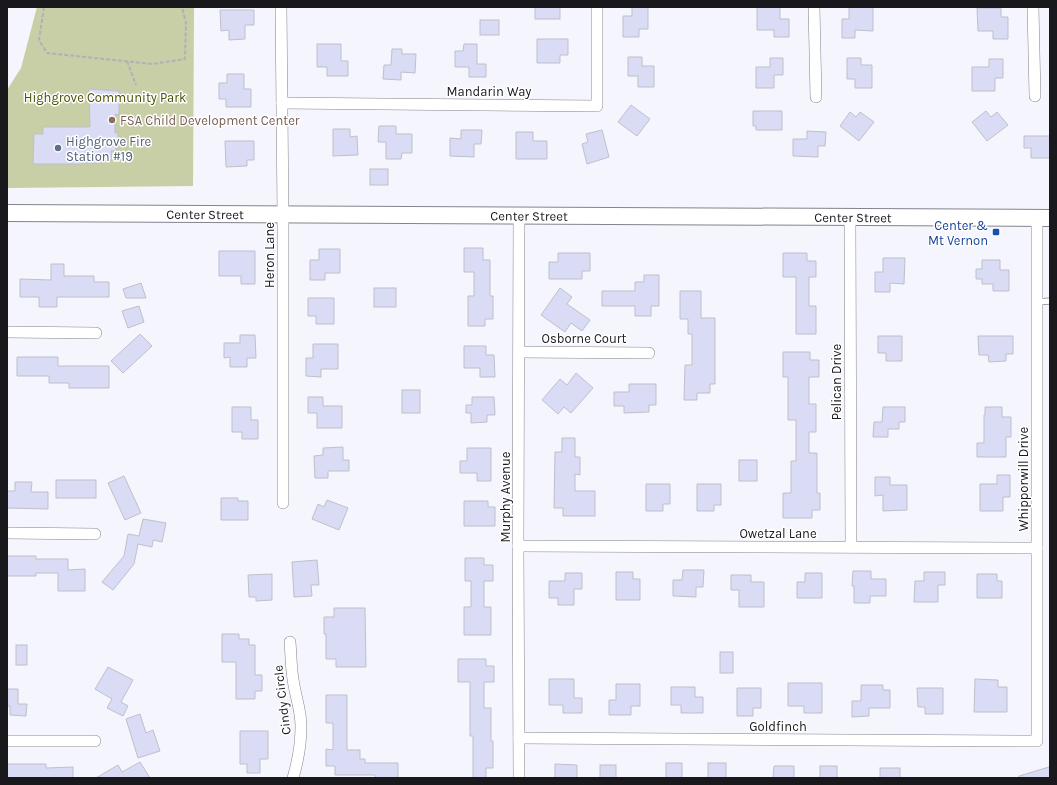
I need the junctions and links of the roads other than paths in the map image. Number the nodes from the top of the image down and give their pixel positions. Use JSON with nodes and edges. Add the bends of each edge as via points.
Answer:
{"nodes":[{"id":1,"x":281,"y":7,"type":"edge"},
{"id":2,"x":596,"y":7,"type":"edge"},
{"id":3,"x":814,"y":7,"type":"edge"},
{"id":4,"x":1033,"y":7,"type":"edge"},
{"id":5,"x":1034,"y":96,"type":"dead end"},
{"id":6,"x":816,"y":97,"type":"dead end"},
{"id":7,"x":282,"y":103,"type":"junction"},
{"id":8,"x":7,"y":212,"type":"edge"},
{"id":9,"x":283,"y":214,"type":"junction"},
{"id":10,"x":519,"y":216,"type":"junction"},
{"id":11,"x":850,"y":217,"type":"junction"},
{"id":12,"x":1043,"y":218,"type":"edge"},
{"id":13,"x":1050,"y":301,"type":"edge"},
{"id":14,"x":1037,"y":302,"type":"junction"},
{"id":15,"x":7,"y":332,"type":"edge"},
{"id":16,"x":96,"y":333,"type":"dead end"},
{"id":17,"x":519,"y":352,"type":"junction"},
{"id":18,"x":648,"y":353,"type":"dead end"},
{"id":19,"x":283,"y":503,"type":"dead end"},
{"id":20,"x":7,"y":533,"type":"edge"},
{"id":21,"x":95,"y":534,"type":"dead end"},
{"id":22,"x":518,"y":546,"type":"junction"},
{"id":23,"x":851,"y":548,"type":"junction"},
{"id":24,"x":1037,"y":548,"type":"junction"},
{"id":25,"x":290,"y":642,"type":"dead end"},
{"id":26,"x":519,"y":738,"type":"junction"},
{"id":27,"x":7,"y":741,"type":"edge"},
{"id":28,"x":95,"y":741,"type":"dead end"},
{"id":29,"x":1037,"y":741,"type":"joint"},
{"id":30,"x":293,"y":778,"type":"edge"},
{"id":31,"x":519,"y":778,"type":"edge"}],
"edges":[{"from":1,"to":7,"type":"street","name":"Heron Lane"},
{"from":2,"to":7,"type":"street","name":"Mandarin Way","via":[[597,106]]},
{"from":3,"to":6,"type":"street"},
{"from":4,"to":5,"type":"street"},
{"from":7,"to":9,"type":"street","name":"Heron Lane"},
{"from":8,"to":9,"type":"main road","name":"Center Street"},
{"from":9,"to":10,"type":"main road","name":"Center Street"},
{"from":9,"to":19,"type":"street","name":"Heron Lane"},
{"from":10,"to":11,"type":"main road","name":"Center Street"},
{"from":10,"to":17,"type":"street","name":"Murphy Avenue"},
{"from":11,"to":12,"type":"main road","name":"Center Street"},
{"from":11,"to":23,"type":"street","name":"Pelican Drive"},
{"from":12,"to":14,"type":"street","name":"Whipporwill Drive"},
{"from":13,"to":14,"type":"lane"},
{"from":14,"to":24,"type":"street","name":"Whipporwill Drive"},
{"from":15,"to":16,"type":"street"},
{"from":17,"to":18,"type":"street","name":"Osborne Court"},
{"from":17,"to":22,"type":"street","name":"Murphy Avenue"},
{"from":20,"to":21,"type":"street"},
{"from":22,"to":23,"type":"street","name":"Owetzal Lane"},
{"from":22,"to":26,"type":"street","name":"Murphy Avenue"},
{"from":23,"to":24,"type":"street","name":"Owetzal Lane"},
{"from":24,"to":29,"type":"street","name":"Whipporwill Drive"},
{"from":25,"to":30,"type":"street","name":"Cindy Circle","via":[[301,724],[298,763]]},
{"from":26,"to":29,"type":"street","name":"Goldfinch"},
{"from":26,"to":31,"type":"street","name":"Murphy Avenue"},
{"from":27,"to":28,"type":"street"}]}
